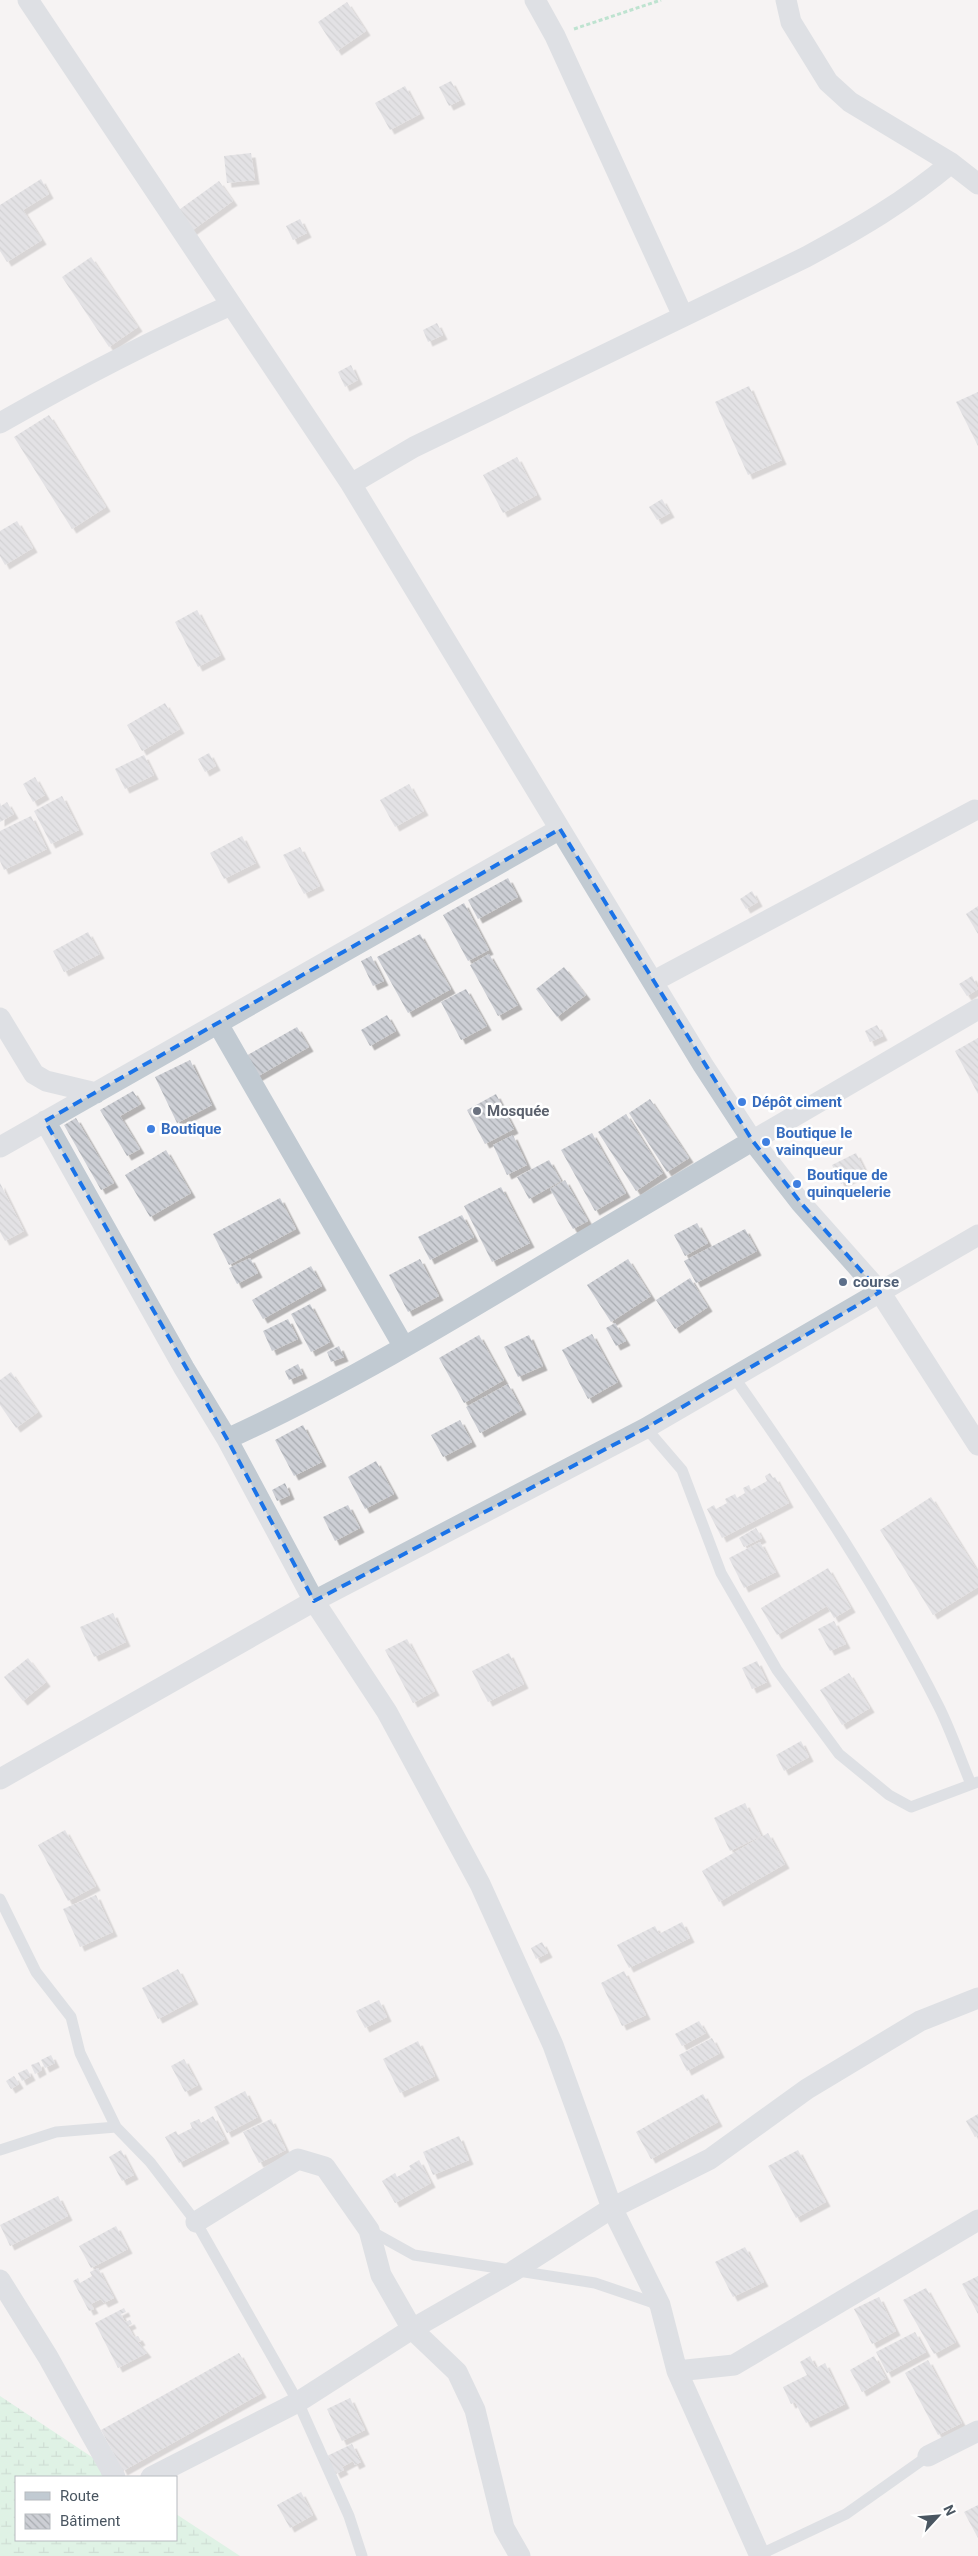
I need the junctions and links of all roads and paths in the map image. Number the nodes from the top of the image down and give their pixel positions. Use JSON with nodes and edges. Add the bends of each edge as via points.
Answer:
{"nodes":[{"id":1,"x":28,"y":0,"type":"edge"},
{"id":2,"x":535,"y":0,"type":"edge"},
{"id":3,"x":661,"y":0,"type":"edge"},
{"id":4,"x":786,"y":0,"type":"edge"},
{"id":5,"x":555,"y":36,"type":"junction"},
{"id":6,"x":951,"y":163,"type":"junction"},
{"id":7,"x":978,"y":184,"type":"edge"},
{"id":8,"x":231,"y":305,"type":"junction"},
{"id":9,"x":683,"y":316,"type":"junction"},
{"id":10,"x":0,"y":423,"type":"edge"},
{"id":11,"x":350,"y":484,"type":"junction"},
{"id":12,"x":976,"y":810,"type":"dead end"},
{"id":13,"x":560,"y":829,"type":"junction"},
{"id":14,"x":654,"y":981,"type":"junction"},
{"id":15,"x":978,"y":1009,"type":"edge"},
{"id":16,"x":0,"y":1018,"type":"edge"},
{"id":17,"x":218,"y":1024,"type":"junction"},
{"id":18,"x":96,"y":1093,"type":"junction"},
{"id":19,"x":46,"y":1121,"type":"junction"},
{"id":20,"x":752,"y":1140,"type":"junction"},
{"id":21,"x":0,"y":1147,"type":"edge"},
{"id":22,"x":978,"y":1235,"type":"edge"},
{"id":23,"x":880,"y":1292,"type":"junction"},
{"id":24,"x":404,"y":1347,"type":"junction"},
{"id":25,"x":734,"y":1377,"type":"junction"},
{"id":26,"x":646,"y":1428,"type":"junction"},
{"id":27,"x":976,"y":1437,"type":"edge"},
{"id":28,"x":227,"y":1439,"type":"junction"},
{"id":29,"x":314,"y":1601,"type":"junction"},
{"id":30,"x":0,"y":1779,"type":"edge"},
{"id":31,"x":974,"y":1783,"type":"edge"},
{"id":32,"x":0,"y":1899,"type":"edge"},
{"id":33,"x":978,"y":1998,"type":"edge"},
{"id":34,"x":116,"y":2127,"type":"junction"},
{"id":35,"x":0,"y":2150,"type":"edge"},
{"id":36,"x":612,"y":2208,"type":"junction"},
{"id":37,"x":978,"y":2220,"type":"edge"},
{"id":38,"x":196,"y":2222,"type":"junction"},
{"id":39,"x":369,"y":2230,"type":"junction"},
{"id":40,"x":512,"y":2272,"type":"junction"},
{"id":41,"x":0,"y":2280,"type":"edge"},
{"id":42,"x":660,"y":2305,"type":"junction"},
{"id":43,"x":412,"y":2329,"type":"junction"},
{"id":44,"x":677,"y":2371,"type":"junction"},
{"id":45,"x":298,"y":2402,"type":"junction"},
{"id":46,"x":978,"y":2431,"type":"edge"},
{"id":47,"x":928,"y":2456,"type":"joint"},
{"id":48,"x":114,"y":2476,"type":"edge"},
{"id":49,"x":153,"y":2476,"type":"edge"},
{"id":50,"x":759,"y":2555,"type":"edge"},
{"id":51,"x":362,"y":2556,"type":"edge"},
{"id":52,"x":520,"y":2556,"type":"edge"}],
"edges":[{"from":1,"to":8,"type":"street"},
{"from":2,"to":5,"type":"street"},
{"from":3,"to":5,"type":"path"},
{"from":4,"to":6,"type":"street","via":[[791,22],[828,82],[850,102]]},
{"from":5,"to":9,"type":"street"},
{"from":6,"to":7,"type":"street"},
{"from":6,"to":9,"type":"street","via":[[917,192],[855,231]]},
{"from":8,"to":10,"type":"street","via":[[145,343]]},
{"from":8,"to":11,"type":"street"},
{"from":9,"to":11,"type":"street","via":[[414,447]]},
{"from":11,"to":13,"type":"street"},
{"from":12,"to":14,"type":"street"},
{"from":13,"to":14,"type":"street"},
{"from":13,"to":17,"type":"street"},
{"from":14,"to":20,"type":"street"},
{"from":15,"to":20,"type":"street"},
{"from":16,"to":18,"type":"street","via":[[34,1074],[46,1081]]},
{"from":17,"to":18,"type":"street"},
{"from":17,"to":24,"type":"street"},
{"from":18,"to":19,"type":"street"},
{"from":19,"to":21,"type":"street"},
{"from":19,"to":28,"type":"street"},
{"from":20,"to":23,"type":"street","via":[[801,1203]]},
{"from":20,"to":24,"type":"street"},
{"from":22,"to":23,"type":"street"},
{"from":23,"to":25,"type":"street"},
{"from":23,"to":27,"type":"street"},
{"from":24,"to":28,"type":"street","via":[[288,1411]]},
{"from":25,"to":26,"type":"street"},
{"from":25,"to":31,"type":"lane","via":[[800,1470],[863,1572],[939,1707]]},
{"from":26,"to":29,"type":"street"},
{"from":26,"to":31,"type":"lane","via":[[682,1470],[721,1573],[777,1670],[839,1754],[889,1795],[911,1807]]},
{"from":28,"to":29,"type":"street"},
{"from":29,"to":30,"type":"street"},
{"from":29,"to":36,"type":"street","via":[[387,1712],[480,1884],[553,2045]]},
{"from":32,"to":34,"type":"lane","via":[[36,1972],[71,2018],[80,2053]]},
{"from":33,"to":36,"type":"street","via":[[920,2021],[807,2089],[710,2159]]},
{"from":34,"to":35,"type":"lane","via":[[56,2132]]},
{"from":34,"to":38,"type":"lane","via":[[150,2162]]},
{"from":36,"to":40,"type":"street"},
{"from":36,"to":42,"type":"street"},
{"from":37,"to":44,"type":"street","via":[[734,2365]]},
{"from":38,"to":39,"type":"street","via":[[298,2159],[325,2167]]},
{"from":38,"to":45,"type":"lane"},
{"from":39,"to":40,"type":"lane","via":[[414,2255]]},
{"from":39,"to":43,"type":"street","via":[[381,2275]]},
{"from":40,"to":42,"type":"lane","via":[[595,2284]]},
{"from":40,"to":43,"type":"street"},
{"from":41,"to":48,"type":"street","via":[[48,2357]]},
{"from":42,"to":44,"type":"street"},
{"from":43,"to":45,"type":"street"},
{"from":43,"to":52,"type":"street","via":[[461,2379],[475,2410],[504,2528]]},
{"from":44,"to":50,"type":"street"},
{"from":45,"to":49,"type":"street"},
{"from":45,"to":51,"type":"lane","via":[[349,2516]]},
{"from":46,"to":47,"type":"street"},
{"from":47,"to":50,"type":"lane","via":[[846,2514]]}]}
